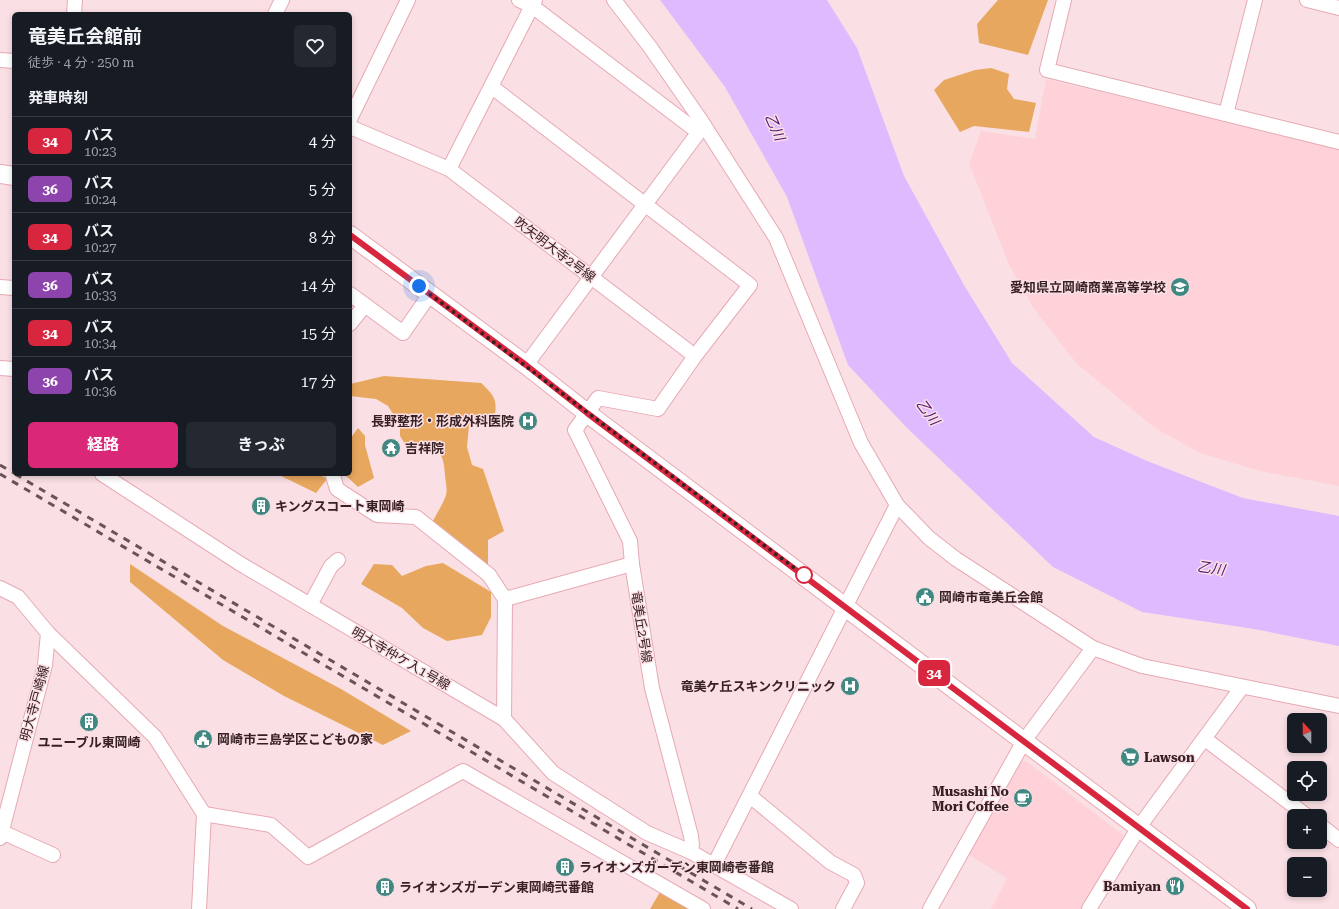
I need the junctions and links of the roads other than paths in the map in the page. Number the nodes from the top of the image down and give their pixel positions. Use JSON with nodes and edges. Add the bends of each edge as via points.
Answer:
{"nodes":[{"id":1,"x":75,"y":0,"type":"edge"},
{"id":2,"x":282,"y":0,"type":"edge"},
{"id":3,"x":408,"y":0,"type":"edge"},
{"id":4,"x":519,"y":0,"type":"edge"},
{"id":5,"x":614,"y":0,"type":"edge"},
{"id":6,"x":1064,"y":0,"type":"edge"},
{"id":7,"x":1255,"y":0,"type":"edge"},
{"id":8,"x":1307,"y":0,"type":"edge"},
{"id":9,"x":533,"y":3,"type":"edge"},
{"id":10,"x":1339,"y":8,"type":"edge"},
{"id":11,"x":74,"y":12,"type":"edge"},
{"id":12,"x":276,"y":12,"type":"edge"},
{"id":13,"x":0,"y":60,"type":"edge"},
{"id":14,"x":12,"y":61,"type":"edge"},
{"id":15,"x":492,"y":87,"type":"junction"},
{"id":16,"x":1226,"y":114,"type":"junction"},
{"id":17,"x":352,"y":115,"type":"edge"},
{"id":18,"x":352,"y":128,"type":"edge"},
{"id":19,"x":701,"y":129,"type":"junction"},
{"id":20,"x":1339,"y":142,"type":"edge"},
{"id":21,"x":449,"y":169,"type":"junction"},
{"id":22,"x":0,"y":174,"type":"edge"},
{"id":23,"x":12,"y":176,"type":"edge"},
{"id":24,"x":645,"y":205,"type":"junction"},
{"id":25,"x":352,"y":236,"type":"edge"},
{"id":26,"x":592,"y":277,"type":"junction"},
{"id":27,"x":0,"y":287,"type":"edge"},
{"id":28,"x":12,"y":288,"type":"edge"},
{"id":29,"x":430,"y":294,"type":"junction"},
{"id":30,"x":352,"y":295,"type":"edge"},
{"id":31,"x":365,"y":305,"type":"junction"},
{"id":32,"x":352,"y":321,"type":"edge"},
{"id":33,"x":695,"y":356,"type":"junction"},
{"id":34,"x":526,"y":365,"type":"junction"},
{"id":35,"x":0,"y":368,"type":"edge"},
{"id":36,"x":12,"y":369,"type":"edge"},
{"id":37,"x":587,"y":413,"type":"junction"},
{"id":38,"x":105,"y":476,"type":"edge"},
{"id":39,"x":333,"y":476,"type":"dead end"},
{"id":40,"x":897,"y":505,"type":"junction"},
{"id":41,"x":338,"y":560,"type":"dead end"},
{"id":42,"x":632,"y":564,"type":"junction"},
{"id":43,"x":0,"y":588,"type":"edge"},
{"id":44,"x":505,"y":599,"type":"junction"},
{"id":45,"x":310,"y":605,"type":"junction"},
{"id":46,"x":846,"y":606,"type":"junction"},
{"id":47,"x":48,"y":633,"type":"junction"},
{"id":48,"x":1093,"y":648,"type":"junction"},
{"id":49,"x":1242,"y":687,"type":"junction"},
{"id":50,"x":1339,"y":706,"type":"edge"},
{"id":51,"x":504,"y":719,"type":"junction"},
{"id":52,"x":1205,"y":739,"type":"junction"},
{"id":53,"x":1024,"y":741,"type":"junction"},
{"id":54,"x":750,"y":796,"type":"junction"},
{"id":55,"x":1299,"y":809,"type":"edge"},
{"id":56,"x":204,"y":814,"type":"junction"},
{"id":57,"x":1139,"y":827,"type":"junction"},
{"id":58,"x":1327,"y":831,"type":"edge"},
{"id":59,"x":1,"y":835,"type":"edge"},
{"id":60,"x":1339,"y":840,"type":"edge"},
{"id":61,"x":691,"y":852,"type":"junction"},
{"id":62,"x":53,"y":855,"type":"dead end"},
{"id":63,"x":714,"y":865,"type":"junction"},
{"id":64,"x":199,"y":909,"type":"edge"},
{"id":65,"x":703,"y":909,"type":"edge"},
{"id":66,"x":790,"y":909,"type":"edge"},
{"id":67,"x":843,"y":909,"type":"edge"},
{"id":68,"x":930,"y":909,"type":"edge"},
{"id":69,"x":1089,"y":909,"type":"edge"},
{"id":70,"x":1247,"y":909,"type":"edge"}],
"edges":[{"from":1,"to":11,"type":"street"},
{"from":2,"to":12,"type":"street"},
{"from":3,"to":17,"type":"street"},
{"from":4,"to":9,"type":"street"},
{"from":5,"to":19,"type":"street","via":[[650,47]]},
{"from":6,"to":16,"type":"street","via":[[1047,70]]},
{"from":7,"to":16,"type":"street"},
{"from":8,"to":10,"type":"street"},
{"from":9,"to":15,"type":"street"},
{"from":9,"to":19,"type":"street"},
{"from":13,"to":14,"type":"street"},
{"from":15,"to":21,"type":"street"},
{"from":15,"to":24,"type":"street"},
{"from":16,"to":20,"type":"street"},
{"from":18,"to":21,"type":"street","name":"吹矢明大寺2号線"},
{"from":19,"to":24,"type":"street"},
{"from":19,"to":40,"type":"street","via":[[779,244],[861,442]]},
{"from":21,"to":26,"type":"street","name":"吹矢明大寺2号線"},
{"from":22,"to":23,"type":"street"},
{"from":24,"to":26,"type":"street"},
{"from":24,"to":33,"type":"street","via":[[750,285]]},
{"from":25,"to":29,"type":"street"},
{"from":26,"to":33,"type":"street","name":"吹矢明大寺2号線"},
{"from":26,"to":34,"type":"street"},
{"from":27,"to":28,"type":"street"},
{"from":29,"to":31,"type":"street","via":[[402,333]]},
{"from":29,"to":34,"type":"street"},
{"from":30,"to":31,"type":"street"},
{"from":31,"to":32,"type":"street"},
{"from":33,"to":37,"type":"street","via":[[658,409],[598,398]]},
{"from":34,"to":37,"type":"street"},
{"from":35,"to":36,"type":"street"},
{"from":37,"to":42,"type":"street","name":"竜美丘2号線","via":[[575,430],[630,541]]},
{"from":37,"to":46,"type":"street"},
{"from":38,"to":45,"type":"street","name":"明大寺仲ケ入1号線","via":[[239,563]]},
{"from":39,"to":44,"type":"street","via":[[337,489],[377,515],[416,517],[489,575]]},
{"from":40,"to":46,"type":"street"},
{"from":40,"to":48,"type":"street","via":[[929,538],[956,559]]},
{"from":41,"to":45,"type":"street","via":[[331,566]]},
{"from":42,"to":44,"type":"street"},
{"from":42,"to":61,"type":"street","name":"竜美丘2号線","via":[[652,688],[691,836]]},
{"from":43,"to":47,"type":"street","via":[[18,598]]},
{"from":44,"to":51,"type":"street"},
{"from":45,"to":51,"type":"street","name":"明大寺仲ケ入1号線"},
{"from":46,"to":53,"type":"street"},
{"from":46,"to":54,"type":"street"},
{"from":47,"to":56,"type":"street","via":[[155,738]]},
{"from":47,"to":59,"type":"street","name":"明大寺戸崎線","via":[[45,665]]},
{"from":48,"to":49,"type":"street","via":[[1142,666]]},
{"from":48,"to":53,"type":"street"},
{"from":49,"to":50,"type":"street"},
{"from":49,"to":52,"type":"street"},
{"from":51,"to":61,"type":"street","name":"明大寺仲ケ入1号線","via":[[553,773],[647,833]]},
{"from":52,"to":55,"type":"street"},
{"from":52,"to":57,"type":"street"},
{"from":53,"to":57,"type":"street"},
{"from":53,"to":68,"type":"street"},
{"from":54,"to":63,"type":"street"},
{"from":54,"to":67,"type":"street","via":[[830,862],[854,875],[857,883]]},
{"from":56,"to":64,"type":"street"},
{"from":56,"to":65,"type":"street","via":[[271,825],[308,857],[463,771]]},
{"from":57,"to":69,"type":"street"},
{"from":57,"to":70,"type":"street"},
{"from":58,"to":60,"type":"street"},
{"from":59,"to":62,"type":"street"},
{"from":61,"to":63,"type":"street","name":"明大寺仲ケ入1号線"},
{"from":63,"to":66,"type":"street"}]}
